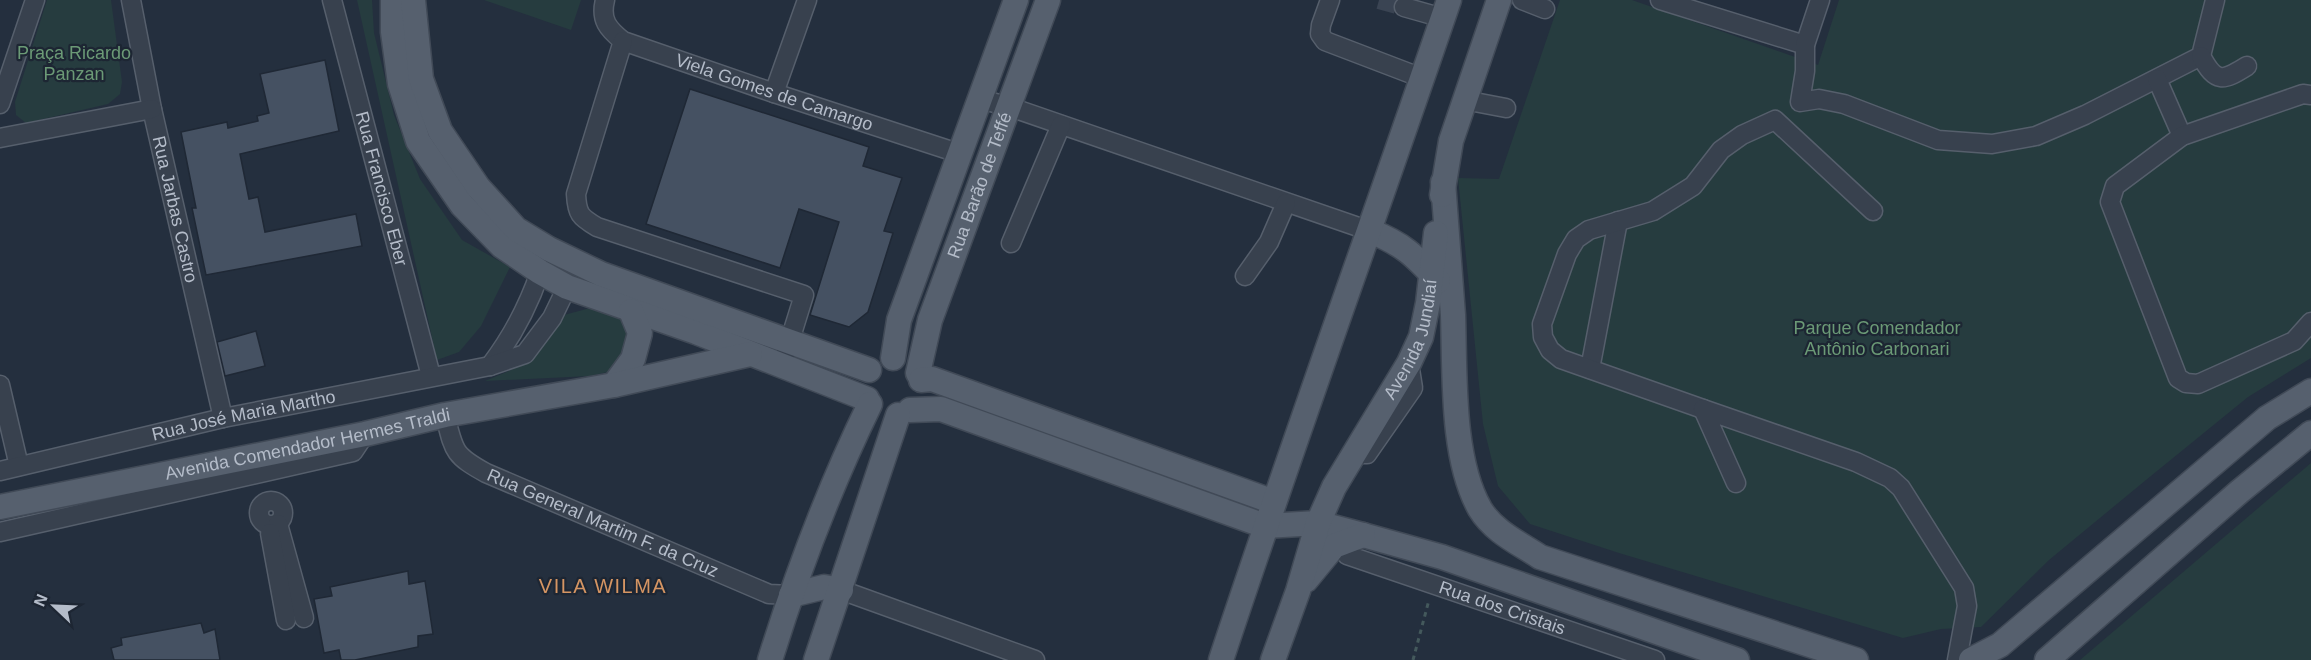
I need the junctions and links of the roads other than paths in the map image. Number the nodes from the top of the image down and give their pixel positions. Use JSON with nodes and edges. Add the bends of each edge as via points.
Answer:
{"nodes":[{"id":1,"x":35,"y":0,"type":"edge"},
{"id":2,"x":130,"y":0,"type":"edge"},
{"id":3,"x":332,"y":0,"type":"edge"},
{"id":4,"x":393,"y":0,"type":"edge"},
{"id":5,"x":413,"y":0,"type":"edge"},
{"id":6,"x":807,"y":0,"type":"edge"},
{"id":7,"x":1016,"y":0,"type":"edge"},
{"id":8,"x":1048,"y":0,"type":"edge"},
{"id":9,"x":1330,"y":0,"type":"edge"},
{"id":10,"x":1499,"y":0,"type":"edge"},
{"id":11,"x":1522,"y":0,"type":"edge"},
{"id":12,"x":1660,"y":0,"type":"edge"},
{"id":13,"x":1820,"y":0,"type":"edge"},
{"id":14,"x":2215,"y":0,"type":"edge"},
{"id":15,"x":603,"y":6,"type":"edge"},
{"id":16,"x":1404,"y":7,"type":"tunnel mouth"},
{"id":17,"x":1446,"y":9,"type":"edge"},
{"id":18,"x":1545,"y":9,"type":"dead end"},
{"id":19,"x":623,"y":41,"type":"junction"},
{"id":20,"x":1805,"y":45,"type":"junction"},
{"id":21,"x":2201,"y":56,"type":"junction"},
{"id":22,"x":2247,"y":66,"type":"dead end"},
{"id":23,"x":1422,"y":78,"type":"junction"},
{"id":24,"x":2157,"y":79,"type":"junction"},
{"id":25,"x":774,"y":93,"type":"junction"},
{"id":26,"x":2311,"y":95,"type":"edge"},
{"id":27,"x":980,"y":99,"type":"junction"},
{"id":28,"x":1464,"y":100,"type":"junction"},
{"id":29,"x":1800,"y":102,"type":"junction"},
{"id":30,"x":0,"y":104,"type":"edge"},
{"id":31,"x":1010,"y":107,"type":"junction"},
{"id":32,"x":1506,"y":108,"type":"dead end"},
{"id":33,"x":152,"y":109,"type":"junction"},
{"id":34,"x":1775,"y":120,"type":"junction"},
{"id":35,"x":1061,"y":125,"type":"junction"},
{"id":36,"x":2182,"y":136,"type":"junction"},
{"id":37,"x":0,"y":138,"type":"edge"},
{"id":38,"x":961,"y":154,"type":"junction"},
{"id":39,"x":1443,"y":182,"type":"junction"},
{"id":40,"x":1286,"y":202,"type":"junction"},
{"id":41,"x":1873,"y":211,"type":"dead end"},
{"id":42,"x":1618,"y":221,"type":"junction"},
{"id":43,"x":1370,"y":231,"type":"junction"},
{"id":44,"x":1011,"y":243,"type":"dead end"},
{"id":45,"x":540,"y":272,"type":"junction"},
{"id":46,"x":1431,"y":273,"type":"junction"},
{"id":47,"x":1245,"y":276,"type":"dead end"},
{"id":48,"x":567,"y":287,"type":"junction"},
{"id":49,"x":631,"y":311,"type":"junction"},
{"id":50,"x":1453,"y":313,"type":"junction"},
{"id":51,"x":2311,"y":322,"type":"edge"},
{"id":52,"x":789,"y":343,"type":"junction"},
{"id":53,"x":750,"y":354,"type":"junction"},
{"id":54,"x":893,"y":358,"type":"junction"},
{"id":55,"x":490,"y":366,"type":"junction"},
{"id":56,"x":781,"y":366,"type":"junction"},
{"id":57,"x":1590,"y":369,"type":"junction"},
{"id":58,"x":869,"y":370,"type":"junction"},
{"id":59,"x":431,"y":376,"type":"junction"},
{"id":60,"x":919,"y":377,"type":"junction"},
{"id":61,"x":0,"y":385,"type":"edge"},
{"id":62,"x":614,"y":385,"type":"junction"},
{"id":63,"x":2311,"y":391,"type":"edge"},
{"id":64,"x":868,"y":401,"type":"junction"},
{"id":65,"x":1703,"y":409,"type":"junction"},
{"id":66,"x":904,"y":412,"type":"junction"},
{"id":67,"x":445,"y":415,"type":"junction"},
{"id":68,"x":223,"y":418,"type":"junction"},
{"id":69,"x":2311,"y":433,"type":"edge"},
{"id":70,"x":365,"y":434,"type":"junction"},
{"id":71,"x":19,"y":466,"type":"junction"},
{"id":72,"x":0,"y":471,"type":"edge"},
{"id":73,"x":261,"y":473,"type":"junction"},
{"id":74,"x":1736,"y":483,"type":"dead end"},
{"id":75,"x":1274,"y":502,"type":"junction"},
{"id":76,"x":0,"y":507,"type":"edge"},
{"id":77,"x":1318,"y":523,"type":"junction"},
{"id":78,"x":1265,"y":526,"type":"junction"},
{"id":79,"x":0,"y":532,"type":"edge"},
{"id":80,"x":1363,"y":535,"type":"junction"},
{"id":81,"x":1347,"y":555,"type":"dead end"},
{"id":82,"x":1442,"y":557,"type":"junction"},
{"id":83,"x":1434,"y":584,"type":"junction"},
{"id":84,"x":841,"y":590,"type":"junction"},
{"id":85,"x":1298,"y":591,"type":"junction"},
{"id":86,"x":791,"y":594,"type":"junction"},
{"id":87,"x":295,"y":619,"type":"dead end"},
{"id":88,"x":1624,"y":656,"type":"edge"},
{"id":89,"x":770,"y":660,"type":"edge"},
{"id":90,"x":816,"y":660,"type":"edge"},
{"id":91,"x":1035,"y":660,"type":"edge"},
{"id":92,"x":1221,"y":660,"type":"edge"},
{"id":93,"x":1273,"y":660,"type":"edge"},
{"id":94,"x":1655,"y":660,"type":"edge"},
{"id":95,"x":1737,"y":660,"type":"edge"},
{"id":96,"x":1856,"y":660,"type":"edge"},
{"id":97,"x":1958,"y":660,"type":"edge"},
{"id":98,"x":1971,"y":660,"type":"edge"},
{"id":99,"x":2047,"y":660,"type":"edge"}],
"edges":[{"from":1,"to":30,"type":"street"},
{"from":2,"to":33,"type":"street","name":"Rua Jarbas Castro"},
{"from":3,"to":59,"type":"street","name":"Rua Francisco Eber"},
{"from":4,"to":45,"type":"main road","via":[[400,84],[418,141],[462,206],[502,246]]},
{"from":5,"to":52,"type":"main road","via":[[421,79],[440,130],[478,187],[516,229],[601,274]]},
{"from":6,"to":25,"type":"street"},
{"from":7,"to":27,"type":"main road","name":"Rua Barão de Teffé"},
{"from":8,"to":31,"type":"main road","name":"Rua Barão de Teffé"},
{"from":9,"to":23,"type":"street","via":[[1320,25],[1325,41]]},
{"from":10,"to":28,"type":"main road","name":"Avenida Jundiaí"},
{"from":11,"to":18,"type":"street"},
{"from":12,"to":20,"type":"street"},
{"from":13,"to":20,"type":"street"},
{"from":14,"to":21,"type":"street"},
{"from":15,"to":19,"type":"street","via":[[608,29]]},
{"from":16,"to":17,"type":"street"},
{"from":17,"to":23,"type":"main road"},
{"from":19,"to":25,"type":"street","name":"Viela Gomes de Camargo"},
{"from":19,"to":52,"type":"street","via":[[576,194],[576,208],[582,218],[597,227],[804,295]]},
{"from":20,"to":29,"type":"street"},
{"from":21,"to":22,"type":"street","via":[[2210,73],[2220,78]]},
{"from":21,"to":24,"type":"street"},
{"from":23,"to":43,"type":"main road"},
{"from":24,"to":29,"type":"street","via":[[2036,136],[1992,144],[1938,140],[1844,104],[1819,99]]},
{"from":24,"to":36,"type":"street"},
{"from":25,"to":38,"type":"street","name":"Viela Gomes de Camargo"},
{"from":26,"to":36,"type":"street","via":[[2303,94]]},
{"from":27,"to":31,"type":"street"},
{"from":27,"to":38,"type":"main road","name":"Rua Barão de Teffé"},
{"from":28,"to":32,"type":"street"},
{"from":28,"to":39,"type":"main road","name":"Avenida Jundiaí","via":[[1450,141]]},
{"from":29,"to":34,"type":"street"},
{"from":31,"to":35,"type":"street"},
{"from":31,"to":60,"type":"main road","name":"Rua Barão de Teffé","via":[[930,320]]},
{"from":33,"to":37,"type":"street"},
{"from":33,"to":68,"type":"street","name":"Rua Jarbas Castro"},
{"from":34,"to":41,"type":"street"},
{"from":34,"to":42,"type":"street","via":[[1721,150],[1693,186],[1653,211]]},
{"from":35,"to":40,"type":"street"},
{"from":35,"to":44,"type":"street"},
{"from":36,"to":51,"type":"street","via":[[2115,186],[2110,202],[2178,378],[2198,384],[2294,341]]},
{"from":38,"to":54,"type":"main road","name":"Rua Barão de Teffé","via":[[899,320]]},
{"from":39,"to":46,"type":"main road","name":"Avenida Jundiaí"},
{"from":39,"to":50,"type":"main road"},
{"from":40,"to":43,"type":"street"},
{"from":40,"to":47,"type":"street","via":[[1269,242]]},
{"from":42,"to":57,"type":"street"},
{"from":42,"to":57,"type":"street","via":[[1588,230],[1576,239],[1542,324],[1550,350],[1561,359]]},
{"from":43,"to":46,"type":"main road","via":[[1414,254]]},
{"from":43,"to":75,"type":"main road"},
{"from":45,"to":48,"type":"main road"},
{"from":45,"to":55,"type":"street","via":[[510,339]]},
{"from":46,"to":50,"type":"main road","via":[[1440,283]]},
{"from":46,"to":77,"type":"main road","name":"Avenida Jundiaí","via":[[1421,337],[1334,487]]},
{"from":48,"to":49,"type":"main road"},
{"from":48,"to":55,"type":"street","name":"Rua José Maria Martho","via":[[552,318],[525,354]]},
{"from":49,"to":53,"type":"main road"},
{"from":49,"to":62,"type":"main road","via":[[640,333],[633,359]]},
{"from":50,"to":96,"type":"main road","via":[[1456,402],[1465,473],[1481,509],[1497,530],[1540,557]]},
{"from":52,"to":56,"type":"street"},
{"from":52,"to":58,"type":"main road"},
{"from":53,"to":56,"type":"main road"},
{"from":53,"to":62,"type":"main road","name":"Avenida Comendador Hermes Traldi"},
{"from":54,"to":58,"type":"main road","via":[[879,361]]},
{"from":54,"to":60,"type":"main road","via":[[907,362]]},
{"from":55,"to":59,"type":"street","name":"Rua José Maria Martho"},
{"from":56,"to":64,"type":"main road"},
{"from":57,"to":65,"type":"street"},
{"from":58,"to":64,"type":"main road","via":[[864,384]]},
{"from":59,"to":68,"type":"street","name":"Rua José Maria Martho"},
{"from":60,"to":66,"type":"main road","via":[[920,396]]},
{"from":60,"to":75,"type":"main road"},
{"from":61,"to":71,"type":"street"},
{"from":62,"to":67,"type":"main road","name":"Avenida Comendador Hermes Traldi"},
{"from":63,"to":98,"type":"main road","via":[[2259,425],[2000,645]]},
{"from":64,"to":66,"type":"main road","via":[[882,413]]},
{"from":64,"to":86,"type":"main road"},
{"from":65,"to":74,"type":"street"},
{"from":65,"to":97,"type":"street","via":[[1856,462],[1890,478],[1901,488],[1964,588],[1967,606]]},
{"from":66,"to":78,"type":"main road","via":[[940,409]]},
{"from":66,"to":84,"type":"main road"},
{"from":67,"to":70,"type":"main road","name":"Avenida Comendador Hermes Traldi"},
{"from":67,"to":86,"type":"street","name":"Rua General Martim F. da Cruz","via":[[453,446],[464,461],[486,473],[769,594]]},
{"from":68,"to":71,"type":"street","name":"Rua José Maria Martho"},
{"from":69,"to":99,"type":"main road"},
{"from":70,"to":73,"type":"street","via":[[353,452]]},
{"from":70,"to":76,"type":"main road","name":"Avenida Comendador Hermes Traldi"},
{"from":71,"to":72,"type":"street","name":"Rua José Maria Martho"},
{"from":73,"to":79,"type":"street"},
{"from":73,"to":87,"type":"street","via":[[268,503],[279,503],[283,511],[281,520],[273,524]]},
{"from":75,"to":78,"type":"main road"},
{"from":77,"to":78,"type":"main road"},
{"from":77,"to":80,"type":"main road"},
{"from":77,"to":85,"type":"main road","name":"Avenida Jundiaí"},
{"from":78,"to":92,"type":"main road"},
{"from":80,"to":82,"type":"main road"},
{"from":80,"to":85,"type":"main road","via":[[1334,546]]},
{"from":81,"to":83,"type":"street","name":"Rua dos Cristais"},
{"from":82,"to":83,"type":"street"},
{"from":82,"to":95,"type":"main road"},
{"from":83,"to":88,"type":"street","name":"Rua dos Cristais"},
{"from":84,"to":86,"type":"main road","via":[[824,587]]},
{"from":84,"to":90,"type":"main road"},
{"from":84,"to":91,"type":"street"},
{"from":85,"to":93,"type":"main road","name":"Avenida Jundiaí"},
{"from":86,"to":89,"type":"main road"},
{"from":88,"to":94,"type":"street","name":"Rua dos Cristais"}]}
